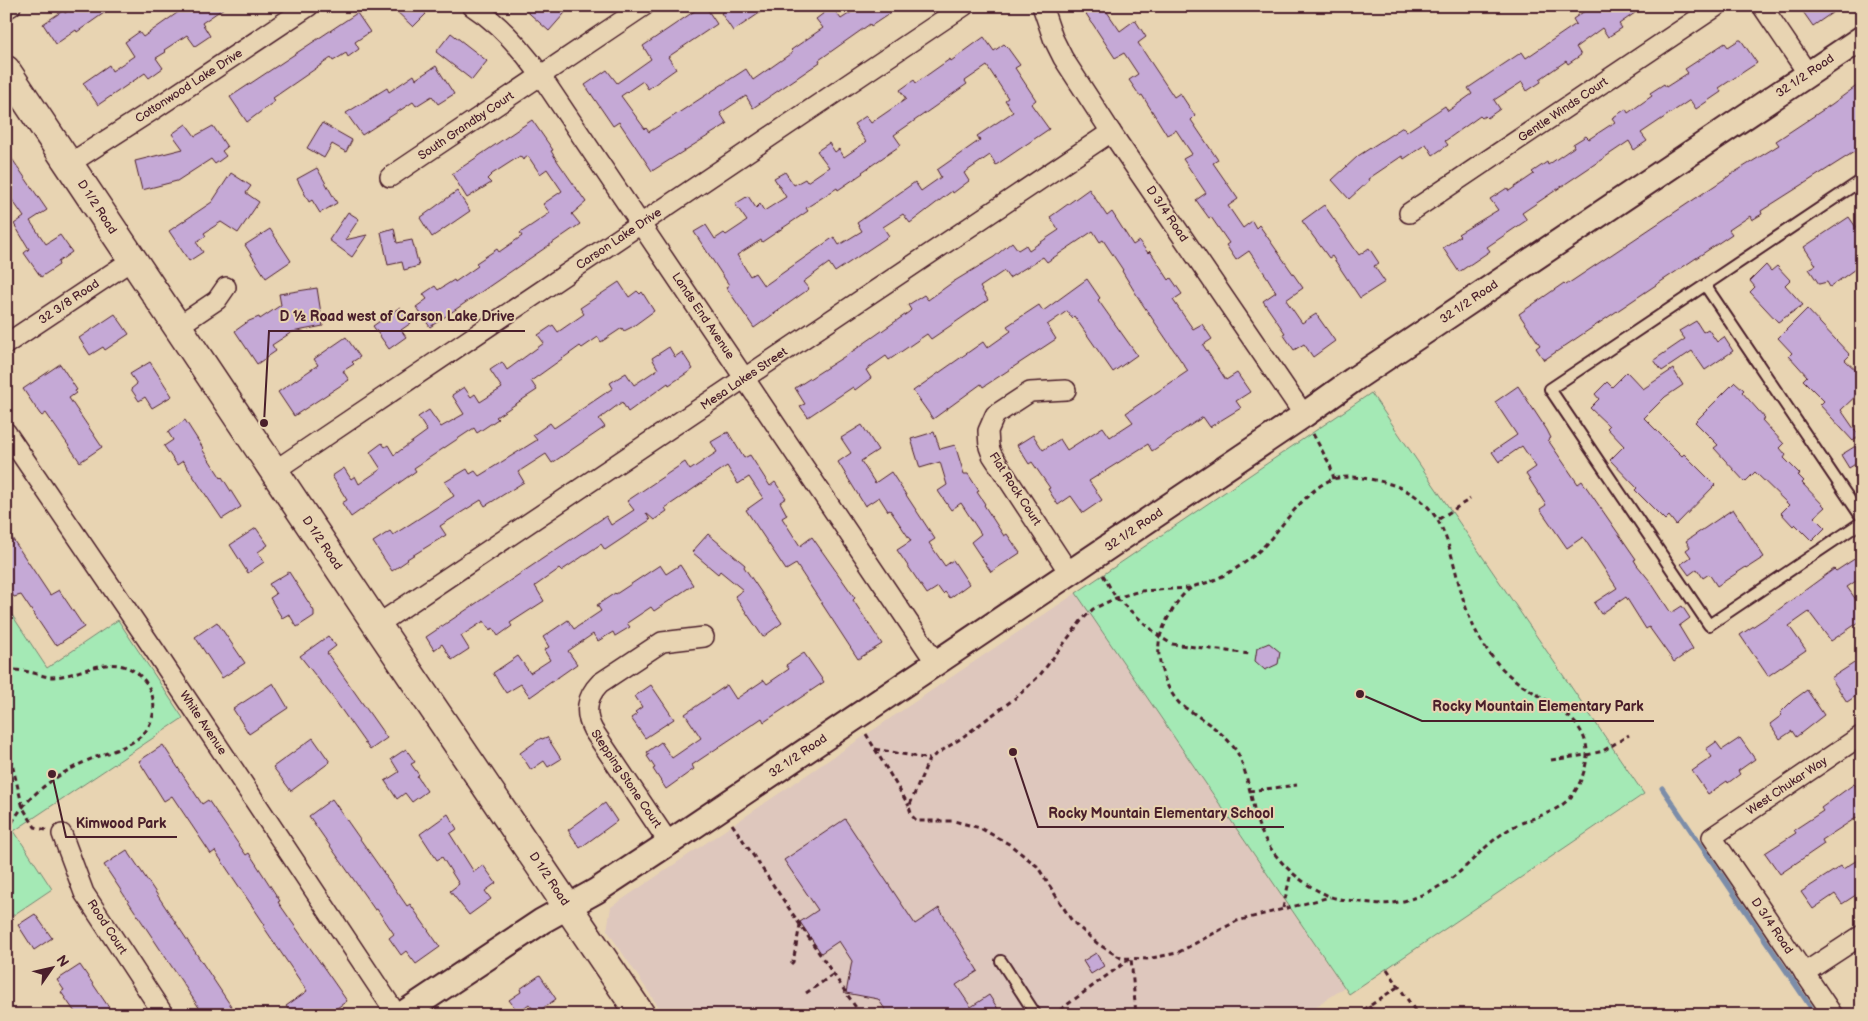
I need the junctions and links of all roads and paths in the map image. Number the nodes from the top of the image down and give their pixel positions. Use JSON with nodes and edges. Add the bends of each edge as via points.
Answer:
{"nodes":[{"id":1,"x":11,"y":6,"type":"edge"},
{"id":2,"x":309,"y":6,"type":"edge"},
{"id":3,"x":472,"y":6,"type":"edge"},
{"id":4,"x":644,"y":6,"type":"edge"},
{"id":5,"x":964,"y":6,"type":"edge"},
{"id":6,"x":1042,"y":6,"type":"edge"},
{"id":7,"x":1717,"y":6,"type":"edge"},
{"id":8,"x":1762,"y":6,"type":"edge"},
{"id":9,"x":6,"y":9,"type":"edge"},
{"id":10,"x":1862,"y":38,"type":"edge"},
{"id":11,"x":6,"y":70,"type":"edge"},
{"id":12,"x":1808,"y":74,"type":"junction"},
{"id":13,"x":541,"y":76,"type":"junction"},
{"id":14,"x":1111,"y":132,"type":"junction"},
{"id":15,"x":69,"y":164,"type":"junction"},
{"id":16,"x":390,"y":178,"type":"dead end"},
{"id":17,"x":1862,"y":180,"type":"edge"},
{"id":18,"x":1409,"y":213,"type":"dead end"},
{"id":19,"x":641,"y":224,"type":"junction"},
{"id":20,"x":132,"y":260,"type":"junction"},
{"id":21,"x":1705,"y":285,"type":"junction"},
{"id":22,"x":226,"y":287,"type":"dead end"},
{"id":23,"x":177,"y":327,"type":"junction"},
{"id":24,"x":6,"y":344,"type":"edge"},
{"id":25,"x":745,"y":378,"type":"junction"},
{"id":26,"x":1066,"y":390,"type":"dead end"},
{"id":27,"x":1308,"y":425,"type":"junction"},
{"id":28,"x":6,"y":432,"type":"edge"},
{"id":29,"x":274,"y":471,"type":"junction"},
{"id":30,"x":1334,"y":479,"type":"junction"},
{"id":31,"x":1470,"y":498,"type":"dead end"},
{"id":32,"x":1439,"y":520,"type":"junction"},
{"id":33,"x":1862,"y":520,"type":"edge"},
{"id":34,"x":1070,"y":574,"type":"junction"},
{"id":35,"x":1103,"y":575,"type":"dead end"},
{"id":36,"x":1191,"y":588,"type":"junction"},
{"id":37,"x":1116,"y":598,"type":"junction"},
{"id":38,"x":377,"y":625,"type":"junction"},
{"id":39,"x":704,"y":637,"type":"dead end"},
{"id":40,"x":1160,"y":637,"type":"junction"},
{"id":41,"x":1250,"y":654,"type":"dead end"},
{"id":42,"x":936,"y":663,"type":"junction"},
{"id":43,"x":6,"y":670,"type":"edge"},
{"id":44,"x":866,"y":734,"type":"dead end"},
{"id":45,"x":1629,"y":735,"type":"dead end"},
{"id":46,"x":1862,"y":736,"type":"edge"},
{"id":47,"x":6,"y":740,"type":"edge"},
{"id":48,"x":874,"y":748,"type":"junction"},
{"id":49,"x":1587,"y":755,"type":"junction"},
{"id":50,"x":929,"y":759,"type":"junction"},
{"id":51,"x":1551,"y":760,"type":"dead end"},
{"id":52,"x":1297,"y":785,"type":"dead end"},
{"id":53,"x":1249,"y":791,"type":"junction"},
{"id":54,"x":909,"y":807,"type":"junction"},
{"id":55,"x":23,"y":808,"type":"junction"},
{"id":56,"x":732,"y":824,"type":"dead end"},
{"id":57,"x":62,"y":834,"type":"joint"},
{"id":58,"x":1712,"y":837,"type":"joint"},
{"id":59,"x":669,"y":843,"type":"junction"},
{"id":60,"x":6,"y":845,"type":"edge"},
{"id":61,"x":1291,"y":873,"type":"junction"},
{"id":62,"x":1330,"y":897,"type":"junction"},
{"id":63,"x":568,"y":907,"type":"junction"},
{"id":64,"x":1283,"y":908,"type":"junction"},
{"id":65,"x":800,"y":925,"type":"junction"},
{"id":66,"x":1862,"y":935,"type":"edge"},
{"id":67,"x":1131,"y":958,"type":"junction"},
{"id":68,"x":1001,"y":961,"type":"dead end"},
{"id":69,"x":791,"y":964,"type":"dead end"},
{"id":70,"x":1387,"y":969,"type":"dead end"},
{"id":71,"x":1804,"y":973,"type":"junction"},
{"id":72,"x":834,"y":974,"type":"junction"},
{"id":73,"x":1399,"y":986,"type":"junction"},
{"id":74,"x":806,"y":993,"type":"dead end"},
{"id":75,"x":1369,"y":1006,"type":"junction"},
{"id":76,"x":164,"y":1015,"type":"edge"},
{"id":77,"x":397,"y":1015,"type":"edge"},
{"id":78,"x":402,"y":1015,"type":"edge"},
{"id":79,"x":641,"y":1015,"type":"edge"},
{"id":80,"x":861,"y":1015,"type":"edge"},
{"id":81,"x":1036,"y":1015,"type":"edge"},
{"id":82,"x":1053,"y":1015,"type":"edge"},
{"id":83,"x":1136,"y":1015,"type":"edge"},
{"id":84,"x":1356,"y":1015,"type":"edge"},
{"id":85,"x":1374,"y":1015,"type":"edge"},
{"id":86,"x":1418,"y":1015,"type":"edge"},
{"id":87,"x":1833,"y":1015,"type":"edge"}],
"edges":[{"from":1,"to":9,"type":"street"},
{"from":2,"to":15,"type":"street","name":"Cottonwood Lake Drive"},
{"from":3,"to":13,"type":"street","name":"Lands End Avenue","via":[[510,38]]},
{"from":4,"to":13,"type":"street","name":"South Grandby Court"},
{"from":5,"to":19,"type":"street","name":"Carson Lake Drive"},
{"from":6,"to":14,"type":"street","name":"D 3/4 Road","via":[[1063,58]]},
{"from":7,"to":18,"type":"street","name":"Gentle Winds Court"},
{"from":8,"to":12,"type":"street"},
{"from":10,"to":12,"type":"street","name":"32 1/2 Road"},
{"from":11,"to":15,"type":"main road","name":"D 1/2 Road"},
{"from":12,"to":27,"type":"street","name":"32 1/2 Road","via":[[1353,380]]},
{"from":13,"to":16,"type":"street","name":"South Grandby Court"},
{"from":13,"to":19,"type":"street","name":"Lands End Avenue"},
{"from":14,"to":25,"type":"street","name":"Mesa Lakes Street"},
{"from":14,"to":27,"type":"street","name":"D 3/4 Road"},
{"from":15,"to":20,"type":"main road","name":"D 1/2 Road"},
{"from":17,"to":21,"type":"lane"},
{"from":19,"to":25,"type":"street","name":"Lands End Avenue"},
{"from":19,"to":29,"type":"street","name":"Carson Lake Drive"},
{"from":20,"to":23,"type":"main road","name":"D 1/2 Road"},
{"from":20,"to":24,"type":"street","name":"32 3/8 Road"},
{"from":21,"to":33,"type":"lane"},
{"from":21,"to":33,"type":"lane","via":[[1550,389],[1709,625]]},
{"from":22,"to":23,"type":"street","via":[[217,300]]},
{"from":23,"to":29,"type":"main road","name":"D 1/2 Road"},
{"from":25,"to":38,"type":"street","name":"Mesa Lakes Street"},
{"from":25,"to":42,"type":"street","name":"Lands End Avenue"},
{"from":26,"to":34,"type":"street","name":"Flat Rock Court","via":[[1030,392],[995,415],[987,439],[992,455]]},
{"from":27,"to":30,"type":"path"},
{"from":27,"to":34,"type":"street","name":"32 1/2 Road"},
{"from":28,"to":77,"type":"street","name":"White Avenue","via":[[156,651]]},
{"from":29,"to":38,"type":"main road","name":"D 1/2 Road"},
{"from":30,"to":32,"type":"path","via":[[1375,479],[1397,485],[1418,498]]},
{"from":30,"to":36,"type":"path","via":[[1302,503],[1252,558],[1213,580]]},
{"from":31,"to":32,"type":"path"},
{"from":32,"to":49,"type":"path","via":[[1469,616],[1487,650],[1514,679],[1568,715],[1578,727]]},
{"from":34,"to":42,"type":"street","name":"32 1/2 Road"},
{"from":35,"to":37,"type":"path"},
{"from":36,"to":37,"type":"path","via":[[1140,591]]},
{"from":36,"to":40,"type":"path","via":[[1170,613]]},
{"from":37,"to":40,"type":"path"},
{"from":37,"to":50,"type":"path","via":[[1094,609],[1081,621],[1040,676],[1018,696]]},
{"from":38,"to":63,"type":"main road","name":"D 1/2 Road"},
{"from":39,"to":59,"type":"street","name":"Stepping Stone Court","via":[[662,642],[600,683],[587,706],[593,730]]},
{"from":40,"to":41,"type":"path","via":[[1172,644]]},
{"from":40,"to":53,"type":"path","via":[[1161,666],[1169,688],[1180,704],[1227,739],[1238,754]]},
{"from":42,"to":59,"type":"street","name":"32 1/2 Road"},
{"from":43,"to":55,"type":"path","via":[[50,677],[95,666],[118,665],[135,670],[148,683],[153,698],[153,714],[147,730],[133,742],[60,774],[27,800]]},
{"from":44,"to":48,"type":"path"},
{"from":45,"to":49,"type":"path","via":[[1603,751]]},
{"from":46,"to":58,"type":"street","name":"West Chukar Way"},
{"from":47,"to":55,"type":"path"},
{"from":48,"to":50,"type":"path"},
{"from":48,"to":54,"type":"path"},
{"from":49,"to":51,"type":"path"},
{"from":49,"to":62,"type":"path","via":[[1576,792],[1568,801],[1558,809],[1500,835],[1449,880],[1429,892],[1394,903],[1375,904]]},
{"from":50,"to":54,"type":"path"},
{"from":52,"to":53,"type":"path"},
{"from":53,"to":61,"type":"path","via":[[1259,826],[1272,850]]},
{"from":54,"to":67,"type":"path","via":[[917,821],[954,821],[980,828],[1009,844],[1037,866],[1072,921],[1098,944],[1121,958]]},
{"from":55,"to":57,"type":"path","via":[[35,827]]},
{"from":55,"to":60,"type":"path","via":[[12,824]]},
{"from":56,"to":65,"type":"path"},
{"from":57,"to":76,"type":"street","name":"Rood Court","via":[[84,893]]},
{"from":58,"to":71,"type":"street","name":"D 3/4 Road"},
{"from":59,"to":63,"type":"street","name":"32 1/2 Road"},
{"from":61,"to":62,"type":"path"},
{"from":61,"to":64,"type":"path"},
{"from":62,"to":64,"type":"path"},
{"from":63,"to":78,"type":"street","name":"32 1/2 Road"},
{"from":63,"to":79,"type":"main road","name":"D 1/2 Road"},
{"from":64,"to":67,"type":"path","via":[[1237,921],[1177,953],[1147,959]]},
{"from":65,"to":69,"type":"path"},
{"from":65,"to":72,"type":"path"},
{"from":66,"to":71,"type":"street"},
{"from":67,"to":82,"type":"path"},
{"from":67,"to":83,"type":"path"},
{"from":68,"to":81,"type":"lane"},
{"from":70,"to":73,"type":"path"},
{"from":71,"to":87,"type":"street","name":"D 3/4 Road"},
{"from":72,"to":74,"type":"path"},
{"from":72,"to":80,"type":"path"},
{"from":73,"to":75,"type":"path"},
{"from":73,"to":86,"type":"path"},
{"from":75,"to":84,"type":"path"},
{"from":75,"to":85,"type":"path"}]}
